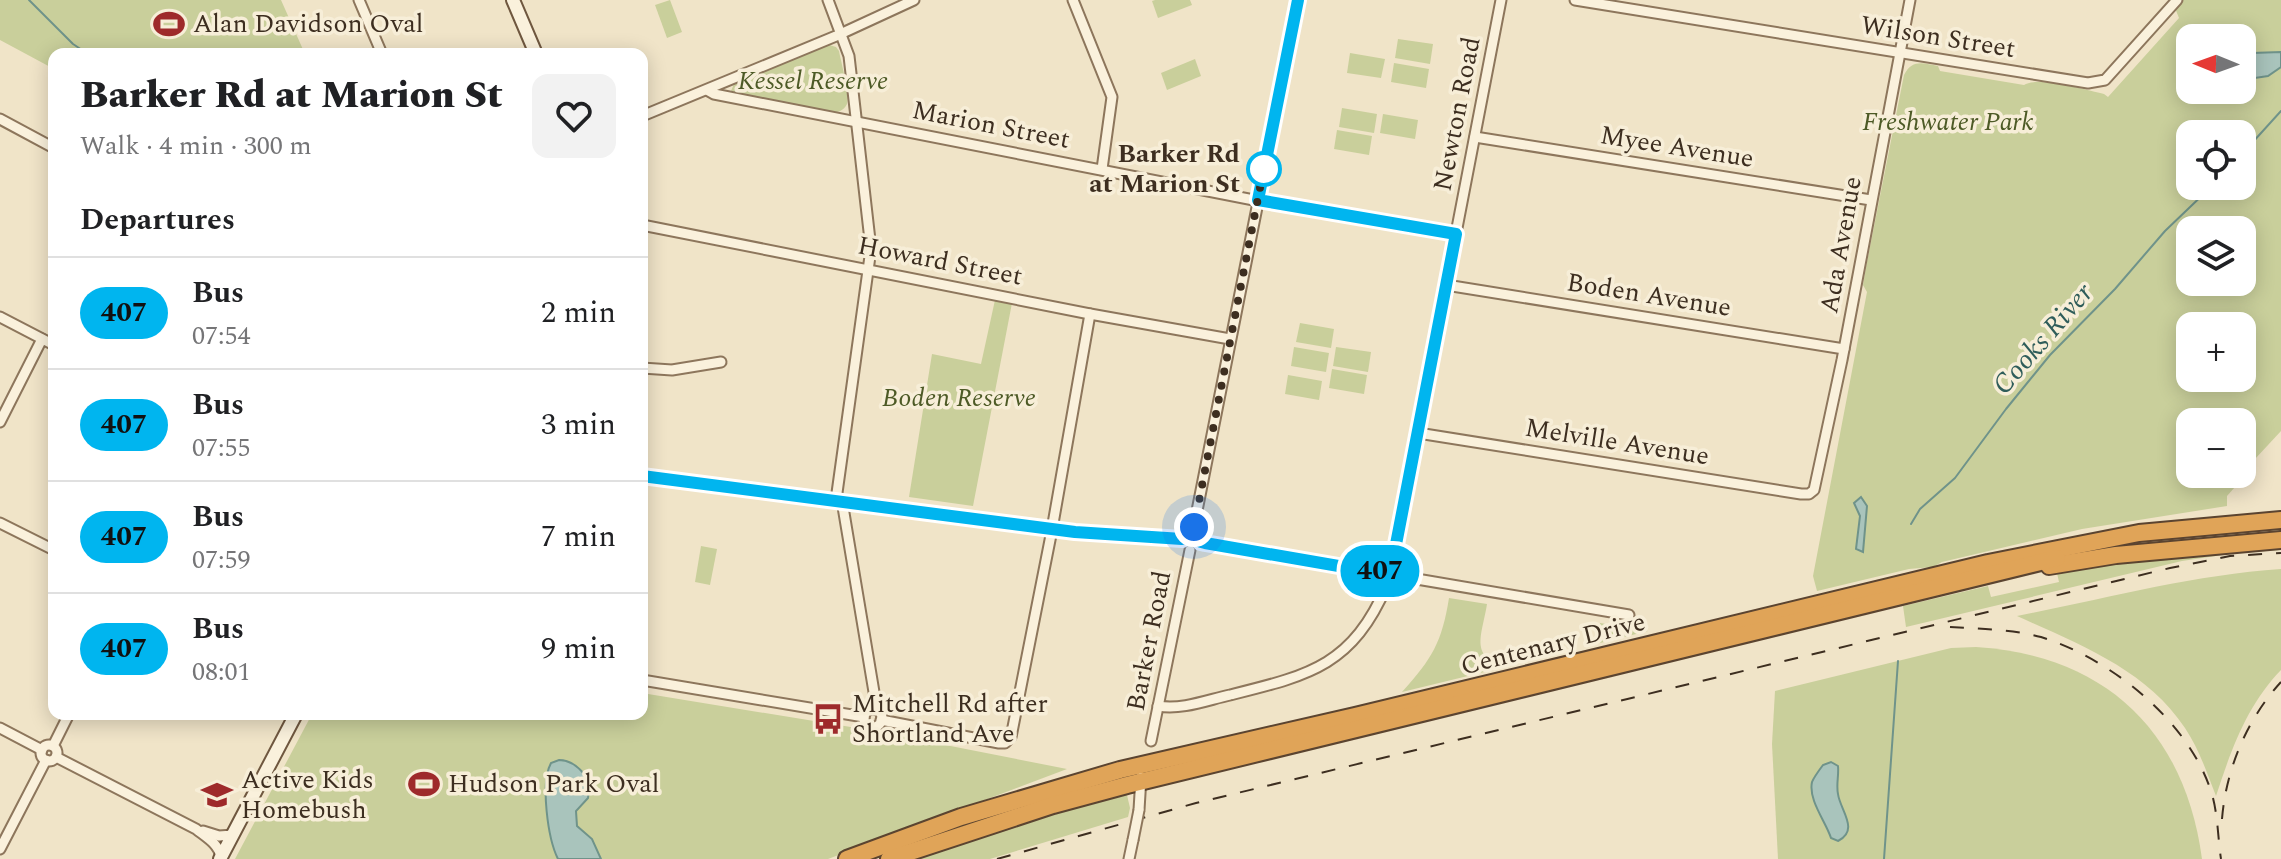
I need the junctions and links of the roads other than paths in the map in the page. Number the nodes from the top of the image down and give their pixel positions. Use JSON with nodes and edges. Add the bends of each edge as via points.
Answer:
{"nodes":[{"id":1,"x":513,"y":0,"type":"edge"},
{"id":2,"x":828,"y":0,"type":"edge"},
{"id":3,"x":914,"y":0,"type":"edge"},
{"id":4,"x":1073,"y":0,"type":"edge"},
{"id":5,"x":1298,"y":0,"type":"edge"},
{"id":6,"x":1501,"y":0,"type":"edge"},
{"id":7,"x":1575,"y":0,"type":"edge"},
{"id":8,"x":1910,"y":0,"type":"edge"},
{"id":9,"x":2177,"y":0,"type":"edge"},
{"id":10,"x":362,"y":1,"type":"edge"},
{"id":11,"x":842,"y":33,"type":"junction"},
{"id":12,"x":380,"y":48,"type":"edge"},
{"id":13,"x":533,"y":48,"type":"edge"},
{"id":14,"x":1901,"y":53,"type":"junction"},
{"id":15,"x":707,"y":90,"type":"junction"},
{"id":16,"x":648,"y":114,"type":"edge"},
{"id":17,"x":0,"y":119,"type":"edge"},
{"id":18,"x":857,"y":122,"type":"junction"},
{"id":19,"x":1475,"y":137,"type":"junction"},
{"id":20,"x":48,"y":145,"type":"edge"},
{"id":21,"x":1102,"y":169,"type":"junction"},
{"id":22,"x":1258,"y":200,"type":"junction"},
{"id":23,"x":1871,"y":200,"type":"junction"},
{"id":24,"x":648,"y":226,"type":"edge"},
{"id":25,"x":1456,"y":234,"type":"junction"},
{"id":26,"x":870,"y":269,"type":"junction"},
{"id":27,"x":1446,"y":285,"type":"junction"},
{"id":28,"x":1090,"y":314,"type":"junction"},
{"id":29,"x":0,"y":317,"type":"edge"},
{"id":30,"x":42,"y":339,"type":"junction"},
{"id":31,"x":1230,"y":339,"type":"junction"},
{"id":32,"x":48,"y":342,"type":"edge"},
{"id":33,"x":1844,"y":349,"type":"junction"},
{"id":34,"x":721,"y":362,"type":"dead end"},
{"id":35,"x":648,"y":368,"type":"edge"},
{"id":36,"x":0,"y":422,"type":"edge"},
{"id":37,"x":1418,"y":433,"type":"junction"},
{"id":38,"x":648,"y":477,"type":"edge"},
{"id":39,"x":1809,"y":494,"type":"joint"},
{"id":40,"x":839,"y":501,"type":"junction"},
{"id":41,"x":2281,"y":510,"type":"edge"},
{"id":42,"x":2281,"y":520,"type":"edge"},
{"id":43,"x":0,"y":523,"type":"edge"},
{"id":44,"x":1052,"y":529,"type":"junction"},
{"id":45,"x":2228,"y":529,"type":"junction"},
{"id":46,"x":1193,"y":531,"type":"junction"},
{"id":47,"x":2281,"y":531,"type":"edge"},
{"id":48,"x":1182,"y":539,"type":"junction"},
{"id":49,"x":2281,"y":540,"type":"edge"},
{"id":50,"x":1201,"y":542,"type":"junction"},
{"id":51,"x":48,"y":547,"type":"edge"},
{"id":52,"x":1190,"y":550,"type":"junction"},
{"id":53,"x":2032,"y":560,"type":"junction"},
{"id":54,"x":1392,"y":565,"type":"junction"},
{"id":55,"x":1379,"y":573,"type":"junction"},
{"id":56,"x":1399,"y":576,"type":"junction"},
{"id":57,"x":1387,"y":585,"type":"junction"},
{"id":58,"x":1629,"y":615,"type":"dead end"},
{"id":59,"x":648,"y":681,"type":"edge"},
{"id":60,"x":1158,"y":706,"type":"junction"},
{"id":61,"x":875,"y":709,"type":"junction"},
{"id":62,"x":864,"y":717,"type":"junction"},
{"id":63,"x":66,"y":720,"type":"edge"},
{"id":64,"x":293,"y":720,"type":"edge"},
{"id":65,"x":881,"y":720,"type":"junction"},
{"id":66,"x":0,"y":728,"type":"edge"},
{"id":67,"x":1151,"y":741,"type":"dead end"},
{"id":68,"x":53,"y":746,"type":"junction"},
{"id":69,"x":44,"y":755,"type":"junction"},
{"id":70,"x":56,"y":757,"type":"junction"},
{"id":71,"x":1140,"y":774,"type":"junction"},
{"id":72,"x":196,"y":829,"type":"junction"},
{"id":73,"x":233,"y":835,"type":"junction"},
{"id":74,"x":0,"y":849,"type":"edge"},
{"id":75,"x":221,"y":858,"type":"edge"},
{"id":76,"x":847,"y":859,"type":"edge"},
{"id":77,"x":889,"y":859,"type":"edge"},
{"id":78,"x":1129,"y":859,"type":"edge"}],
"edges":[{"from":1,"to":13,"type":"main road"},
{"from":2,"to":11,"type":"street"},
{"from":3,"to":11,"type":"street"},
{"from":4,"to":21,"type":"street","via":[[1112,97]]},
{"from":5,"to":22,"type":"street"},
{"from":6,"to":19,"type":"street","name":"Newton Road"},
{"from":7,"to":14,"type":"street","name":"Wilson Street"},
{"from":8,"to":14,"type":"street","name":"Ada Avenue"},
{"from":9,"to":14,"type":"street","name":"Wilson Street","via":[[2105,80],[2077,82]]},
{"from":10,"to":12,"type":"street"},
{"from":11,"to":15,"type":"street"},
{"from":11,"to":18,"type":"street"},
{"from":14,"to":23,"type":"street","name":"Ada Avenue"},
{"from":15,"to":16,"type":"street"},
{"from":15,"to":18,"type":"street","name":"Marion Street"},
{"from":17,"to":20,"type":"street"},
{"from":18,"to":21,"type":"street","name":"Marion Street"},
{"from":18,"to":26,"type":"street"},
{"from":19,"to":23,"type":"street","name":"Myee Avenue"},
{"from":19,"to":25,"type":"street","name":"Newton Road"},
{"from":21,"to":22,"type":"street","name":"Marion Street"},
{"from":22,"to":25,"type":"street","name":"Marion Street"},
{"from":22,"to":31,"type":"street"},
{"from":23,"to":33,"type":"street","name":"Ada Avenue"},
{"from":24,"to":26,"type":"street","name":"Howard Street"},
{"from":25,"to":27,"type":"street","name":"Newton Road"},
{"from":26,"to":28,"type":"street","name":"Howard Street"},
{"from":26,"to":40,"type":"street"},
{"from":27,"to":33,"type":"street","name":"Boden Avenue"},
{"from":27,"to":37,"type":"street","name":"Newton Road"},
{"from":28,"to":31,"type":"street","name":"Howard Street"},
{"from":28,"to":44,"type":"street"},
{"from":29,"to":30,"type":"street"},
{"from":30,"to":32,"type":"street"},
{"from":30,"to":36,"type":"street"},
{"from":31,"to":46,"type":"street"},
{"from":33,"to":39,"type":"street","name":"Ada Avenue","via":[[1817,483]]},
{"from":34,"to":35,"type":"street"},
{"from":37,"to":39,"type":"street","name":"Melville Avenue"},
{"from":37,"to":54,"type":"street","name":"Newton Road"},
{"from":38,"to":40,"type":"street"},
{"from":40,"to":44,"type":"street"},
{"from":40,"to":61,"type":"street"},
{"from":41,"to":53,"type":"highway","via":[[2127,527],[2050,544]]},
{"from":42,"to":45,"type":"highway","name":"Centenary Drive"},
{"from":43,"to":51,"type":"street"},
{"from":44,"to":48,"type":"street"},
{"from":44,"to":65,"type":"street","via":[[1011,737],[1005,743]]},
{"from":45,"to":47,"type":"highway","name":"Centenary Drive"},
{"from":45,"to":53,"type":"highway","name":"Centenary Drive"},
{"from":46,"to":48,"type":"street"},
{"from":46,"to":50,"type":"street"},
{"from":48,"to":52,"type":"street"},
{"from":49,"to":53,"type":"highway","via":[[2051,566]]},
{"from":50,"to":52,"type":"street"},
{"from":50,"to":55,"type":"street"},
{"from":52,"to":60,"type":"street","name":"Barker Road"},
{"from":53,"to":71,"type":"highway","name":"Centenary Drive"},
{"from":54,"to":55,"type":"street"},
{"from":54,"to":56,"type":"street"},
{"from":55,"to":57,"type":"street"},
{"from":56,"to":57,"type":"street"},
{"from":56,"to":58,"type":"street"},
{"from":57,"to":60,"type":"street","via":[[1364,630],[1319,668],[1184,706]]},
{"from":59,"to":62,"type":"street"},
{"from":60,"to":67,"type":"street","name":"Barker Road"},
{"from":61,"to":62,"type":"street"},
{"from":61,"to":65,"type":"street"},
{"from":62,"to":65,"type":"street","via":[[871,726]]},
{"from":63,"to":68,"type":"street"},
{"from":64,"to":73,"type":"main road"},
{"from":66,"to":69,"type":"street"},
{"from":68,"to":69,"type":"street","via":[[48,745]]},
{"from":68,"to":70,"type":"street"},
{"from":69,"to":70,"type":"street","via":[[52,761]]},
{"from":69,"to":74,"type":"street"},
{"from":70,"to":72,"type":"street"},
{"from":71,"to":76,"type":"highway","name":"Centenary Drive","via":[[961,817]]},
{"from":71,"to":77,"type":"highway","name":"Centenary Drive"},
{"from":71,"to":78,"type":"street","bridge":true},
{"from":72,"to":73,"type":"street"},
{"from":72,"to":75,"type":"street","via":[[215,844]]},
{"from":73,"to":75,"type":"main road"}]}
